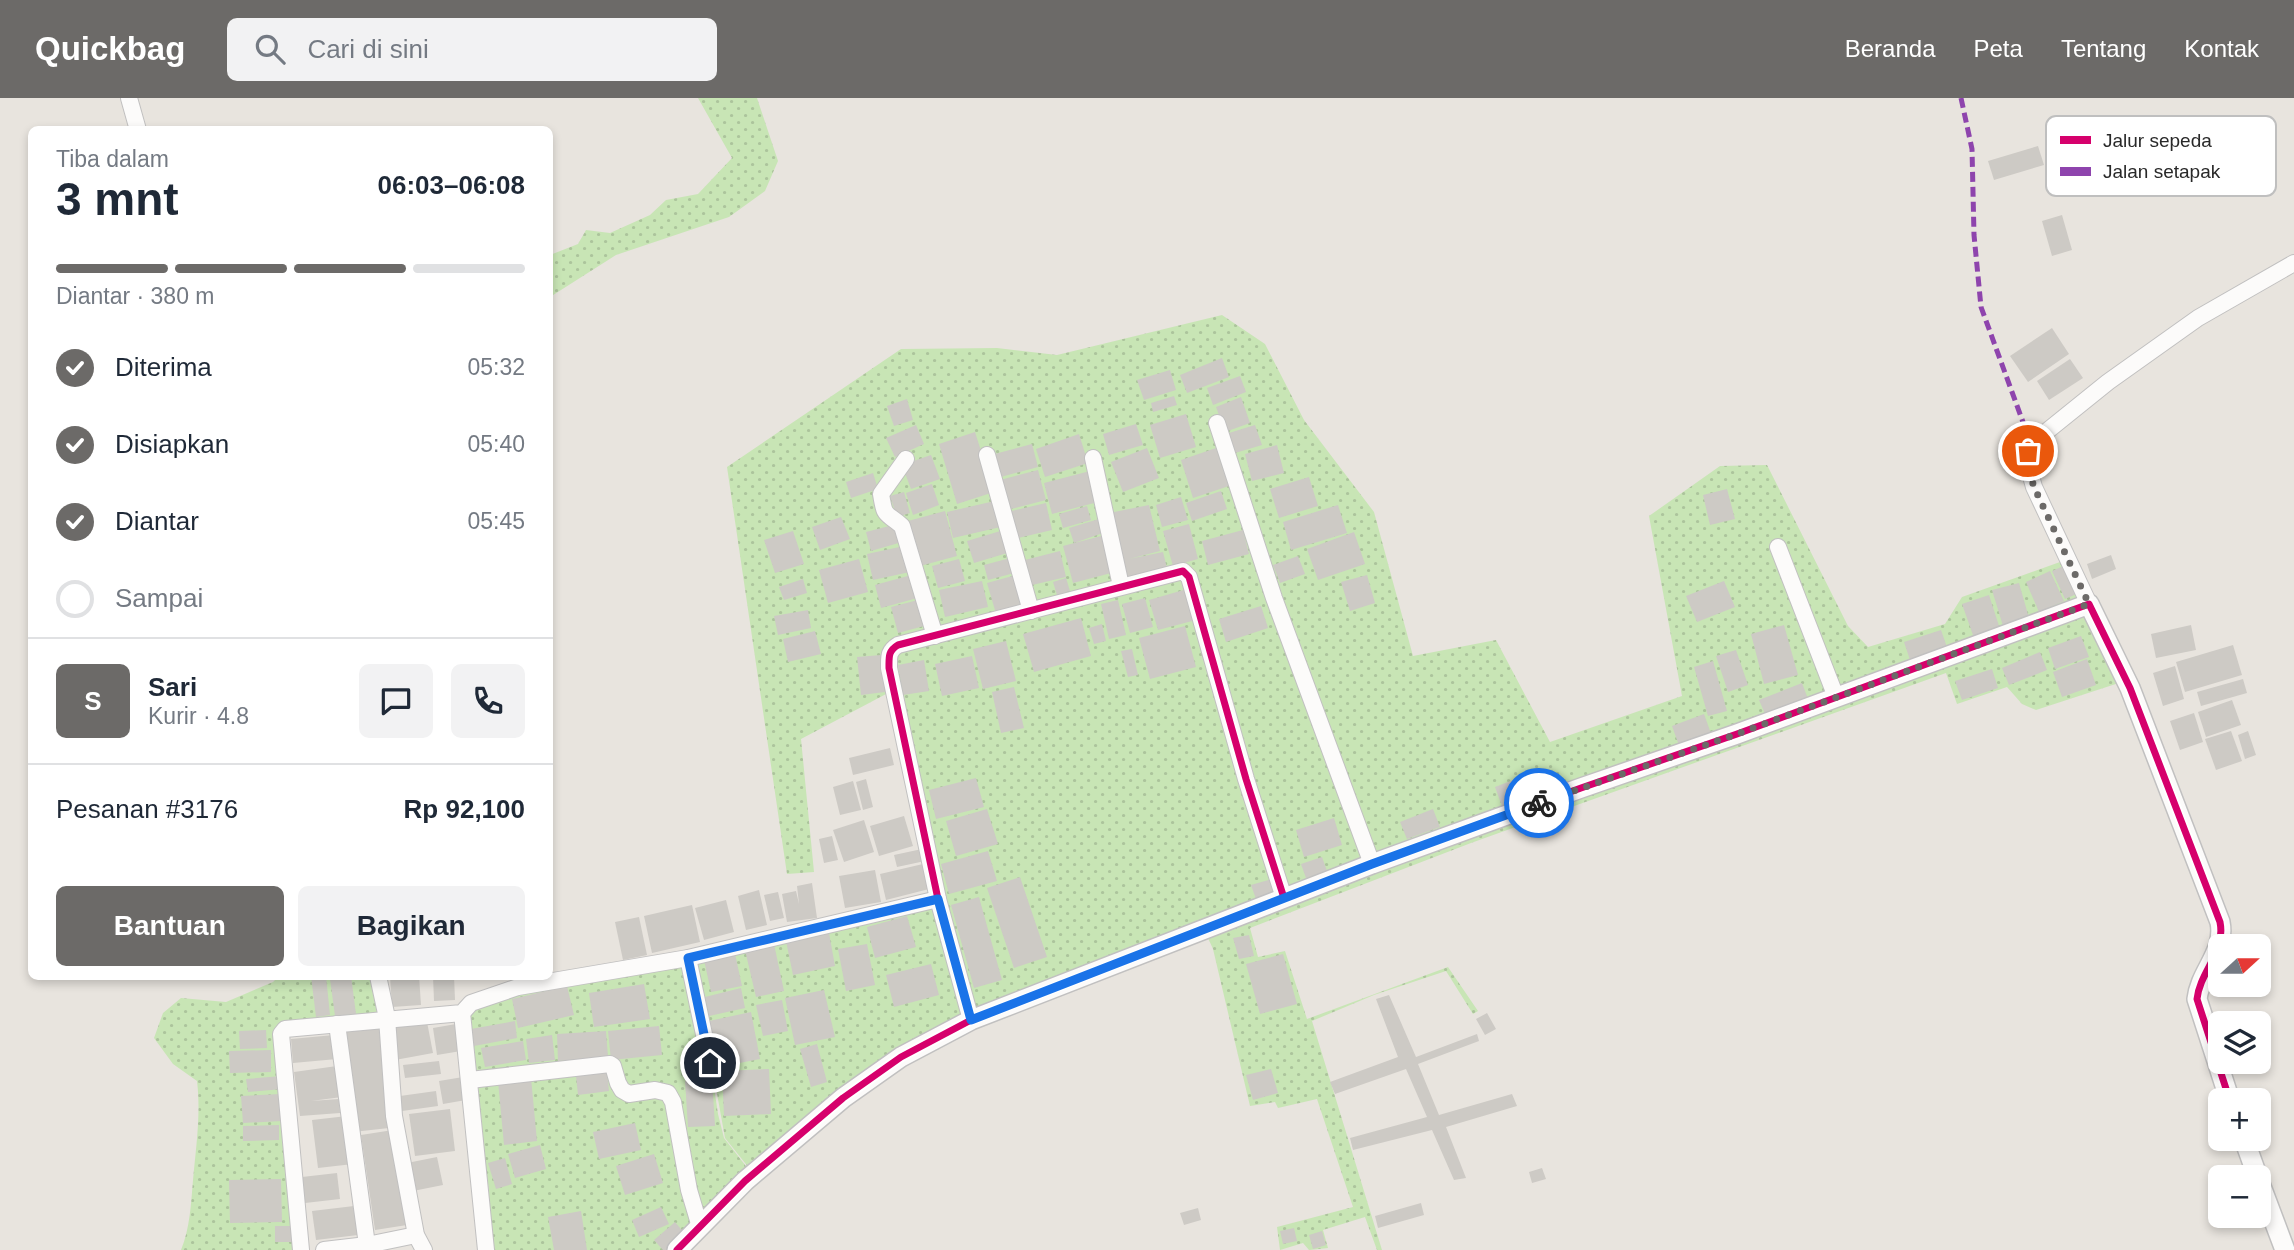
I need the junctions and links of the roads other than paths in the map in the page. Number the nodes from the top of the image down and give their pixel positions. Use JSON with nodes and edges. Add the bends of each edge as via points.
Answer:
{"nodes":[{"id":1,"x":129,"y":98,"type":"edge"},
{"id":2,"x":137,"y":126,"type":"edge"},
{"id":3,"x":2294,"y":263,"type":"edge"},
{"id":4,"x":1217,"y":423,"type":"dead end"},
{"id":5,"x":987,"y":455,"type":"dead end"},
{"id":6,"x":1093,"y":458,"type":"dead end"},
{"id":7,"x":906,"y":459,"type":"dead end"},
{"id":8,"x":1777,"y":548,"type":"dead end"},
{"id":9,"x":1121,"y":586,"type":"junction"},
{"id":10,"x":2089,"y":604,"type":"junction"},
{"id":11,"x":1031,"y":611,"type":"junction"},
{"id":12,"x":936,"y":636,"type":"junction"},
{"id":13,"x":1836,"y":697,"type":"junction"},
{"id":14,"x":1372,"y":864,"type":"junction"},
{"id":15,"x":1284,"y":898,"type":"junction"},
{"id":16,"x":938,"y":899,"type":"junction"},
{"id":17,"x":688,"y":958,"type":"junction"},
{"id":18,"x":379,"y":980,"type":"edge"},
{"id":19,"x":462,"y":1013,"type":"junction"},
{"id":20,"x":387,"y":1018,"type":"junction"},
{"id":21,"x":971,"y":1020,"type":"junction"},
{"id":22,"x":337,"y":1024,"type":"junction"},
{"id":23,"x":710,"y":1063,"type":"dead end"},
{"id":24,"x":470,"y":1080,"type":"junction"},
{"id":25,"x":2226,"y":1088,"type":"edge"},
{"id":26,"x":2271,"y":1212,"type":"edge"},
{"id":27,"x":700,"y":1227,"type":"junction"},
{"id":28,"x":416,"y":1235,"type":"junction"},
{"id":29,"x":367,"y":1245,"type":"junction"},
{"id":30,"x":301,"y":1250,"type":"edge"},
{"id":31,"x":324,"y":1250,"type":"edge"},
{"id":32,"x":424,"y":1250,"type":"edge"},
{"id":33,"x":486,"y":1250,"type":"edge"},
{"id":34,"x":677,"y":1250,"type":"edge"},
{"id":35,"x":2285,"y":1250,"type":"edge"}],
"edges":[{"from":1,"to":2,"type":"street"},
{"from":3,"to":10,"type":"street","via":[[2198,318],[2031,444],[2028,467],[2034,487]]},
{"from":4,"to":14,"type":"street","via":[[1274,598]]},
{"from":5,"to":11,"type":"street"},
{"from":6,"to":9,"type":"street"},
{"from":7,"to":12,"type":"street","via":[[881,494],[885,513],[902,526]]},
{"from":8,"to":13,"type":"street"},
{"from":9,"to":11,"type":"street"},
{"from":9,"to":15,"type":"street","via":[[1179,570],[1189,578]]},
{"from":10,"to":13,"type":"street"},
{"from":10,"to":25,"type":"street","via":[[2130,688],[2220,922],[2220,948],[2197,999]]},
{"from":11,"to":12,"type":"street"},
{"from":12,"to":16,"type":"street","via":[[892,648],[889,668]]},
{"from":13,"to":14,"type":"street"},
{"from":14,"to":15,"type":"street"},
{"from":15,"to":21,"type":"street"},
{"from":16,"to":17,"type":"street"},
{"from":16,"to":21,"type":"street"},
{"from":17,"to":19,"type":"street","via":[[518,988],[471,1003]]},
{"from":17,"to":23,"type":"street"},
{"from":18,"to":20,"type":"street"},
{"from":19,"to":20,"type":"street"},
{"from":19,"to":24,"type":"street"},
{"from":20,"to":22,"type":"street"},
{"from":20,"to":28,"type":"street","via":[[394,1116]]},
{"from":21,"to":27,"type":"street","via":[[901,1057],[842,1098]]},
{"from":22,"to":29,"type":"street"},
{"from":22,"to":30,"type":"street","via":[[291,1027],[281,1034]]},
{"from":24,"to":27,"type":"street","via":[[603,1064],[613,1066],[622,1090],[629,1094],[668,1093]]},
{"from":24,"to":33,"type":"street"},
{"from":26,"to":35,"type":"street"},
{"from":27,"to":34,"type":"street"},
{"from":28,"to":29,"type":"street"},
{"from":28,"to":32,"type":"street"},
{"from":29,"to":31,"type":"street"}]}
